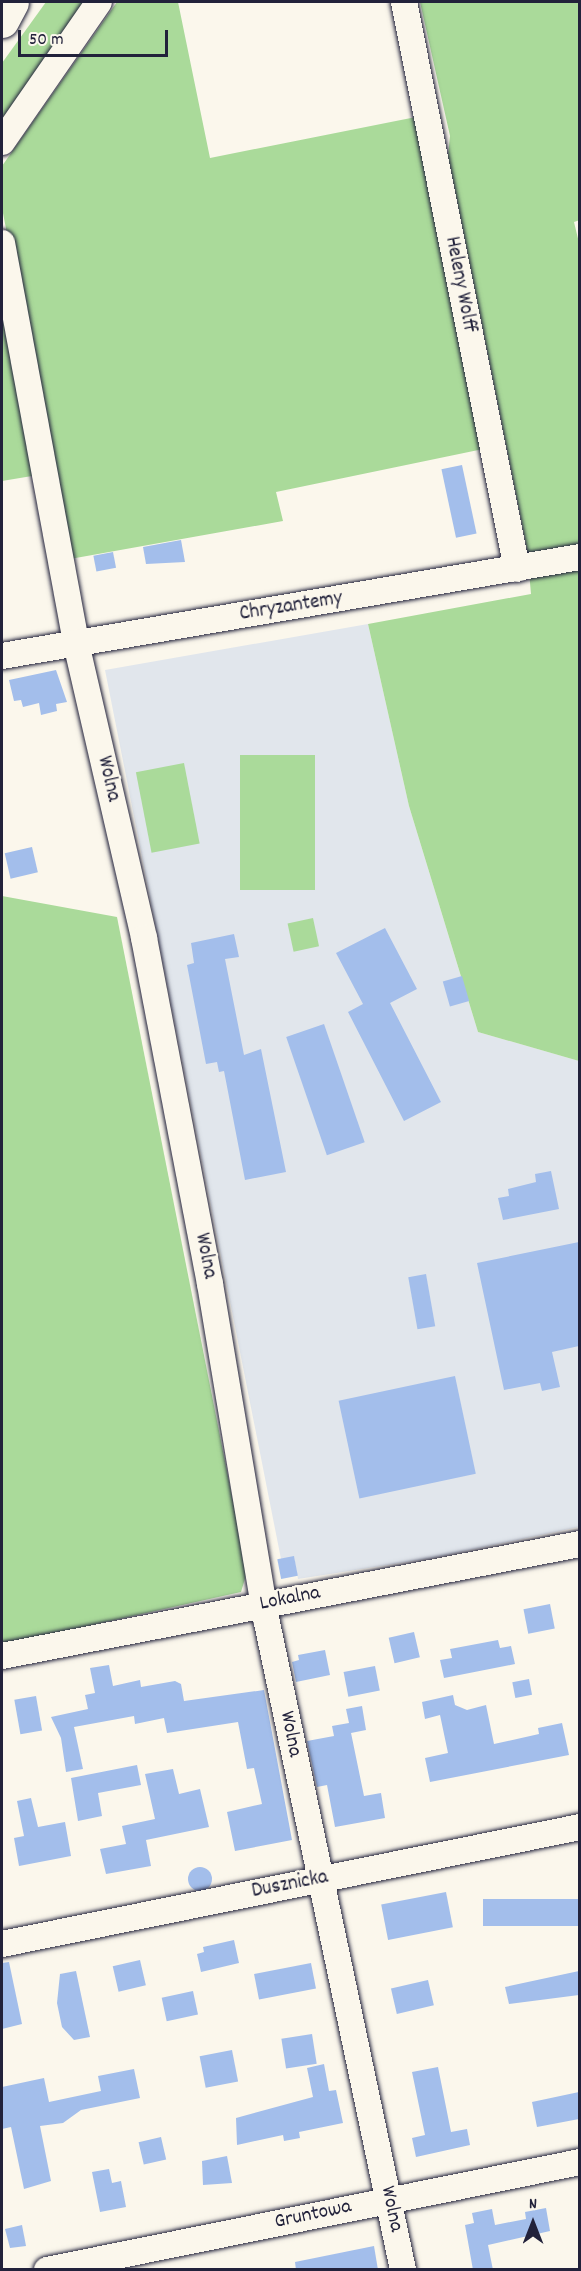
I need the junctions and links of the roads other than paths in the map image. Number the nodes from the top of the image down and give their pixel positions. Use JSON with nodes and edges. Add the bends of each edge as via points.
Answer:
{"nodes":[{"id":1,"x":10,"y":2,"type":"edge"},
{"id":2,"x":99,"y":2,"type":"edge"},
{"id":3,"x":404,"y":2,"type":"edge"},
{"id":4,"x":2,"y":10,"type":"edge"},
{"id":5,"x":2,"y":21,"type":"edge"},
{"id":6,"x":2,"y":142,"type":"edge"},
{"id":7,"x":2,"y":243,"type":"edge"},
{"id":8,"x":579,"y":557,"type":"edge"},
{"id":9,"x":517,"y":569,"type":"junction"},
{"id":10,"x":76,"y":643,"type":"junction"},
{"id":11,"x":2,"y":656,"type":"edge"},
{"id":12,"x":579,"y":1544,"type":"edge"},
{"id":13,"x":264,"y":1604,"type":"junction"},
{"id":14,"x":2,"y":1656,"type":"edge"},
{"id":15,"x":579,"y":1827,"type":"edge"},
{"id":16,"x":319,"y":1880,"type":"junction"},
{"id":17,"x":2,"y":1944,"type":"edge"},
{"id":18,"x":579,"y":2162,"type":"edge"},
{"id":19,"x":389,"y":2200,"type":"junction"},
{"id":20,"x":47,"y":2270,"type":"edge"},
{"id":21,"x":403,"y":2270,"type":"edge"}],
"edges":[{"from":1,"to":4,"type":"highway"},
{"from":1,"to":5,"type":"highway"},
{"from":2,"to":6,"type":"street"},
{"from":3,"to":9,"type":"street","name":"Heleny Wolff"},
{"from":7,"to":10,"type":"street","name":"Wolna"},
{"from":8,"to":9,"type":"street","name":"Chryzantemy"},
{"from":9,"to":10,"type":"street","name":"Chryzantemy"},
{"from":10,"to":11,"type":"street","name":"Chryzantemy"},
{"from":10,"to":13,"type":"street","name":"Wolna","via":[[147,950],[210,1284]]},
{"from":12,"to":13,"type":"street","name":"Lokalna"},
{"from":13,"to":14,"type":"street","name":"Lokalna"},
{"from":13,"to":16,"type":"street","name":"Wolna"},
{"from":15,"to":16,"type":"street","name":"Dusznicka"},
{"from":16,"to":17,"type":"street","name":"Dusznicka"},
{"from":16,"to":19,"type":"street","name":"Wolna"},
{"from":18,"to":19,"type":"street","name":"Gruntowa"},
{"from":19,"to":20,"type":"street","name":"Gruntowa"},
{"from":19,"to":21,"type":"street","name":"Wolna"}]}
